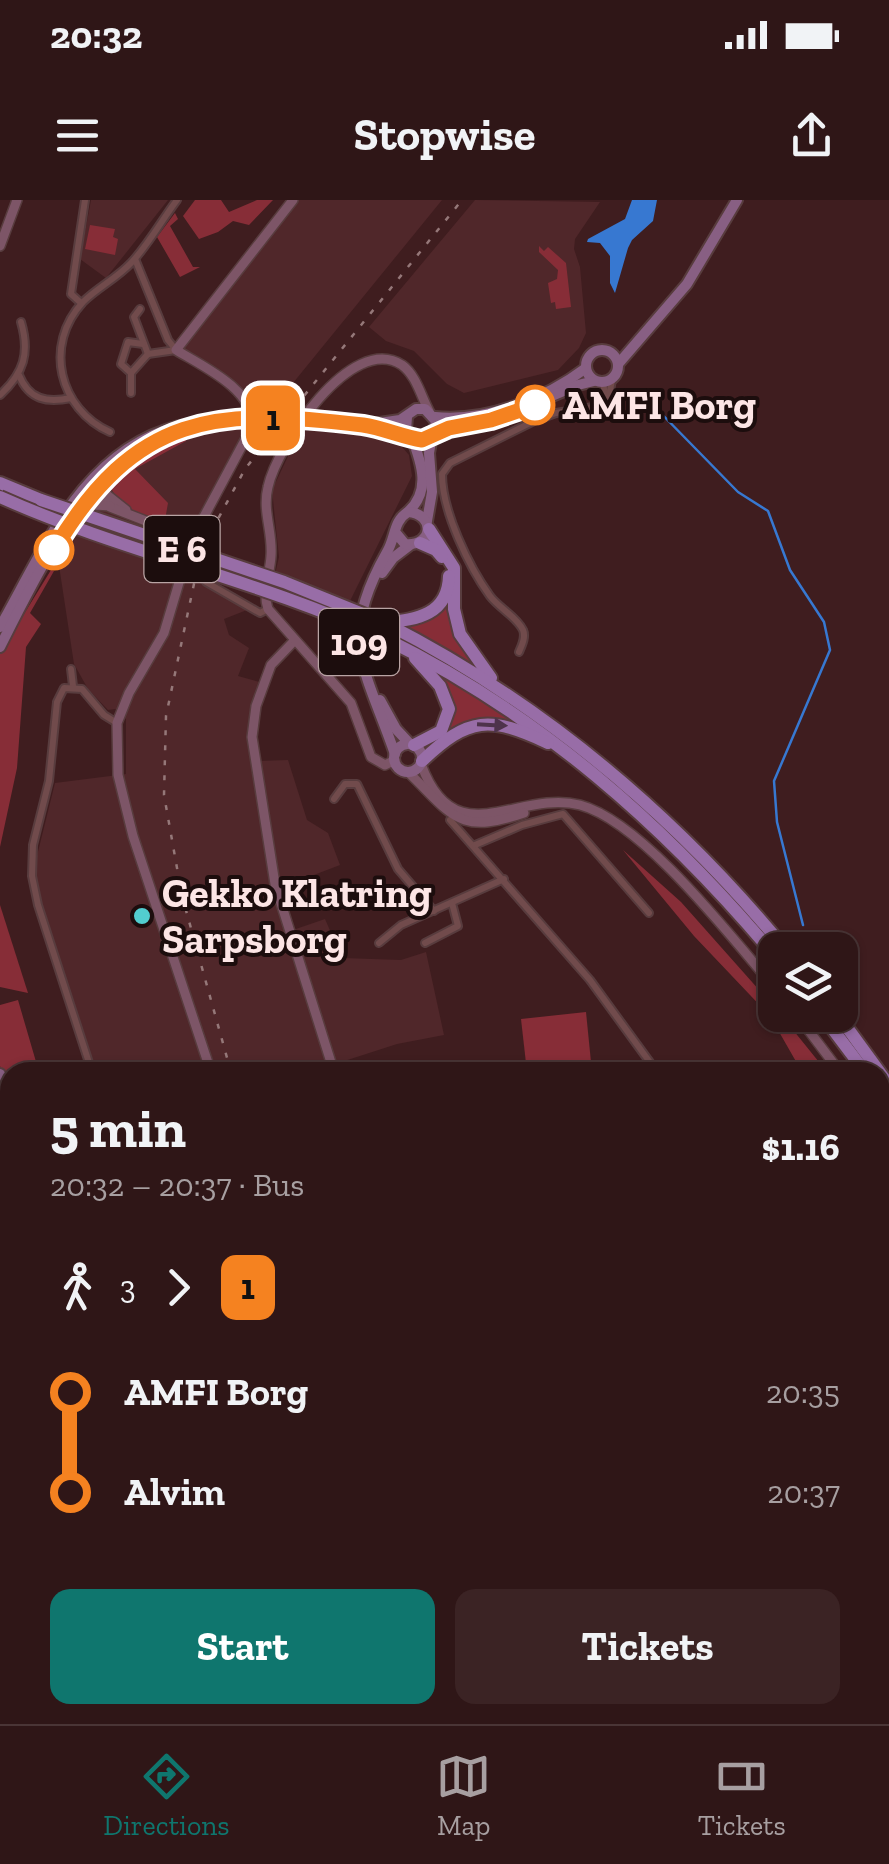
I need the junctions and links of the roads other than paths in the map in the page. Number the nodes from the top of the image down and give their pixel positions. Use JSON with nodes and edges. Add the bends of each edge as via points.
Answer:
{"nodes":[{"id":1,"x":17,"y":200,"type":"edge"},
{"id":2,"x":85,"y":200,"type":"edge"},
{"id":3,"x":177,"y":200,"type":"edge"},
{"id":4,"x":293,"y":200,"type":"edge"},
{"id":5,"x":737,"y":200,"type":"edge"},
{"id":6,"x":0,"y":246,"type":"edge"},
{"id":7,"x":135,"y":259,"type":"junction"},
{"id":8,"x":82,"y":303,"type":"junction"},
{"id":9,"x":140,"y":309,"type":"dead end"},
{"id":10,"x":20,"y":322,"type":"dead end"},
{"id":11,"x":137,"y":326,"type":"junction"},
{"id":12,"x":642,"y":334,"type":"junction"},
{"id":13,"x":128,"y":342,"type":"junction"},
{"id":14,"x":144,"y":345,"type":"junction"},
{"id":15,"x":176,"y":350,"type":"junction"},
{"id":16,"x":610,"y":351,"type":"junction"},
{"id":17,"x":148,"y":354,"type":"junction"},
{"id":18,"x":619,"y":363,"type":"junction"},
{"id":19,"x":586,"y":368,"type":"junction"},
{"id":20,"x":131,"y":373,"type":"junction"},
{"id":21,"x":19,"y":375,"type":"junction"},
{"id":22,"x":603,"y":381,"type":"junction"},
{"id":23,"x":416,"y":384,"type":"junction"},
{"id":24,"x":131,"y":394,"type":"dead end"},
{"id":25,"x":0,"y":396,"type":"edge"},
{"id":26,"x":71,"y":398,"type":"junction"},
{"id":27,"x":409,"y":414,"type":"junction"},
{"id":28,"x":432,"y":414,"type":"junction"},
{"id":29,"x":366,"y":425,"type":"junction"},
{"id":30,"x":110,"y":432,"type":"dead end"},
{"id":31,"x":433,"y":435,"type":"junction"},
{"id":32,"x":411,"y":437,"type":"junction"},
{"id":33,"x":0,"y":483,"type":"edge"},
{"id":34,"x":93,"y":486,"type":"junction"},
{"id":35,"x":0,"y":498,"type":"edge"},
{"id":36,"x":110,"y":506,"type":"junction"},
{"id":37,"x":408,"y":512,"type":"junction"},
{"id":38,"x":75,"y":514,"type":"junction"},
{"id":39,"x":132,"y":516,"type":"junction"},
{"id":40,"x":428,"y":525,"type":"junction"},
{"id":41,"x":396,"y":532,"type":"junction"},
{"id":42,"x":192,"y":538,"type":"junction"},
{"id":43,"x":415,"y":544,"type":"junction"},
{"id":44,"x":206,"y":582,"type":"dead end"},
{"id":45,"x":268,"y":609,"type":"junction"},
{"id":46,"x":385,"y":631,"type":"junction"},
{"id":47,"x":1,"y":633,"type":"edge"},
{"id":48,"x":295,"y":640,"type":"junction"},
{"id":49,"x":406,"y":649,"type":"junction"},
{"id":50,"x":519,"y":652,"type":"dead end"},
{"id":51,"x":70,"y":669,"type":"dead end"},
{"id":52,"x":73,"y":686,"type":"junction"},
{"id":53,"x":498,"y":687,"type":"junction"},
{"id":54,"x":117,"y":723,"type":"junction"},
{"id":55,"x":412,"y":745,"type":"junction"},
{"id":56,"x":569,"y":753,"type":"junction"},
{"id":57,"x":395,"y":757,"type":"junction"},
{"id":58,"x":421,"y":763,"type":"junction"},
{"id":59,"x":408,"y":772,"type":"junction"},
{"id":60,"x":334,"y":799,"type":"dead end"},
{"id":61,"x":542,"y":806,"type":"junction"},
{"id":62,"x":450,"y":820,"type":"dead end"},
{"id":63,"x":475,"y":845,"type":"junction"},
{"id":64,"x":504,"y":878,"type":"junction"},
{"id":65,"x":452,"y":903,"type":"junction"},
{"id":66,"x":434,"y":911,"type":"junction"},
{"id":67,"x":649,"y":912,"type":"dead end"},
{"id":68,"x":770,"y":932,"type":"edge"},
{"id":69,"x":758,"y":937,"type":"edge"},
{"id":70,"x":378,"y":943,"type":"dead end"},
{"id":71,"x":425,"y":943,"type":"dead end"},
{"id":72,"x":758,"y":969,"type":"edge"},
{"id":73,"x":810,"y":1032,"type":"edge"},
{"id":74,"x":835,"y":1032,"type":"edge"},
{"id":75,"x":850,"y":1032,"type":"edge"},
{"id":76,"x":89,"y":1062,"type":"edge"},
{"id":77,"x":208,"y":1062,"type":"edge"},
{"id":78,"x":331,"y":1062,"type":"edge"},
{"id":79,"x":650,"y":1062,"type":"edge"},
{"id":80,"x":832,"y":1062,"type":"edge"},
{"id":81,"x":857,"y":1062,"type":"edge"},
{"id":82,"x":872,"y":1062,"type":"edge"}],
"edges":[{"from":1,"to":6,"type":"street"},
{"from":2,"to":8,"type":"street","via":[[71,294]]},
{"from":3,"to":7,"type":"street"},
{"from":4,"to":15,"type":"street"},
{"from":5,"to":12,"type":"main road","via":[[695,272]]},
{"from":7,"to":8,"type":"street"},
{"from":7,"to":15,"type":"street"},
{"from":8,"to":26,"type":"street","via":[[59,354]]},
{"from":9,"to":11,"type":"street"},
{"from":10,"to":21,"type":"street","via":[[26,355]]},
{"from":11,"to":13,"type":"street"},
{"from":11,"to":14,"type":"street"},
{"from":12,"to":16,"type":"main road"},
{"from":12,"to":18,"type":"main road"},
{"from":13,"to":14,"type":"street"},
{"from":13,"to":20,"type":"street","via":[[120,360]]},
{"from":14,"to":17,"type":"street"},
{"from":15,"to":17,"type":"street"},
{"from":15,"to":42,"type":"street","via":[[239,392],[253,412],[251,432]]},
{"from":16,"to":18,"type":"main road"},
{"from":16,"to":19,"type":"main road","via":[[592,354]]},
{"from":17,"to":20,"type":"street"},
{"from":18,"to":22,"type":"main road","via":[[618,372]]},
{"from":19,"to":22,"type":"main road"},
{"from":19,"to":28,"type":"main road","via":[[496,411],[461,418]]},
{"from":20,"to":24,"type":"street"},
{"from":21,"to":25,"type":"street"},
{"from":21,"to":26,"type":"street","via":[[41,399]]},
{"from":22,"to":31,"type":"main road"},
{"from":22,"to":50,"type":"street","via":[[606,400],[593,408],[534,421],[450,463],[442,474],[450,516],[482,584],[523,629]]},
{"from":23,"to":27,"type":"street"},
{"from":23,"to":28,"type":"street"},
{"from":23,"to":45,"type":"street","via":[[397,362],[359,364],[296,426],[266,492]]},
{"from":26,"to":30,"type":"street"},
{"from":27,"to":28,"type":"main road","via":[[420,408]]},
{"from":27,"to":29,"type":"main road"},
{"from":27,"to":32,"type":"main road","number":"109","via":[[405,426]]},
{"from":28,"to":31,"type":"main road","number":"109"},
{"from":29,"to":32,"type":"main road"},
{"from":29,"to":34,"type":"main road","bridge":true,"via":[[210,421],[154,442]]},
{"from":31,"to":32,"type":"main road"},
{"from":31,"to":40,"type":"main road","number":"109"},
{"from":32,"to":37,"type":"main road","number":"109","via":[[423,483]]},
{"from":33,"to":46,"type":"highway","number":"E 6","bridge":true,"via":[[284,582]]},
{"from":34,"to":36,"type":"street"},
{"from":34,"to":38,"type":"main road"},
{"from":34,"to":39,"type":"street"},
{"from":34,"to":47,"type":"main road","via":[[57,524]]},
{"from":35,"to":46,"type":"highway","number":"E 6","bridge":true},
{"from":36,"to":38,"type":"street"},
{"from":36,"to":39,"type":"street"},
{"from":37,"to":40,"type":"main road"},
{"from":37,"to":41,"type":"main road","number":"109"},
{"from":38,"to":47,"type":"main road"},
{"from":39,"to":42,"type":"street"},
{"from":40,"to":43,"type":"main road","number":"109"},
{"from":40,"to":53,"type":"highway","number":"E 6","via":[[454,568],[462,639]]},
{"from":41,"to":43,"type":"main road","via":[[400,541]]},
{"from":41,"to":57,"type":"main road","number":"109","via":[[368,590],[358,636],[365,680]]},
{"from":42,"to":54,"type":"street","via":[[164,633]]},
{"from":43,"to":46,"type":"highway","via":[[444,560],[446,596],[426,616]]},
{"from":43,"to":55,"type":"main road","number":"109","via":[[381,574],[365,636],[379,698]]},
{"from":44,"to":45,"type":"street","via":[[260,613]]},
{"from":45,"to":48,"type":"street"},
{"from":46,"to":49,"type":"highway","number":"E 6"},
{"from":46,"to":53,"type":"highway","number":"E 6"},
{"from":48,"to":57,"type":"street","via":[[351,703],[371,757],[385,765]]},
{"from":48,"to":78,"type":"street","via":[[271,665],[252,736],[275,884]]},
{"from":49,"to":55,"type":"highway","number":"E 6","via":[[440,686],[449,709],[441,731]]},
{"from":49,"to":56,"type":"highway","number":"E 6"},
{"from":51,"to":52,"type":"street"},
{"from":52,"to":54,"type":"street"},
{"from":52,"to":76,"type":"street","via":[[57,702],[32,876]]},
{"from":53,"to":68,"type":"highway","number":"E 6","via":[[651,806]]},
{"from":54,"to":77,"type":"street","via":[[118,775],[133,836]]},
{"from":55,"to":57,"type":"main road","via":[[401,746]]},
{"from":55,"to":58,"type":"main road","number":"109"},
{"from":58,"to":56,"type":"highway","number":"E 6","one_way":true,"via":[[458,732],[488,723]]},
{"from":56,"to":69,"type":"highway","number":"E 6","via":[[691,862]]},
{"from":57,"to":59,"type":"main road","number":"109"},
{"from":58,"to":59,"type":"main road"},
{"from":58,"to":61,"type":"street","via":[[436,795],[467,813]]},
{"from":59,"to":61,"type":"street","via":[[441,807],[466,821],[496,822]]},
{"from":60,"to":66,"type":"street","via":[[345,784],[357,784],[398,869]]},
{"from":61,"to":72,"type":"street","via":[[575,804],[627,830]]},
{"from":62,"to":63,"type":"street"},
{"from":63,"to":64,"type":"street"},
{"from":63,"to":67,"type":"street","via":[[562,814]]},
{"from":64,"to":65,"type":"street"},
{"from":64,"to":79,"type":"street"},
{"from":65,"to":66,"type":"street"},
{"from":65,"to":71,"type":"street","via":[[458,926]]},
{"from":66,"to":70,"type":"street"},
{"from":73,"to":80,"type":"street"},
{"from":74,"to":81,"type":"highway"},
{"from":75,"to":82,"type":"highway"}]}
